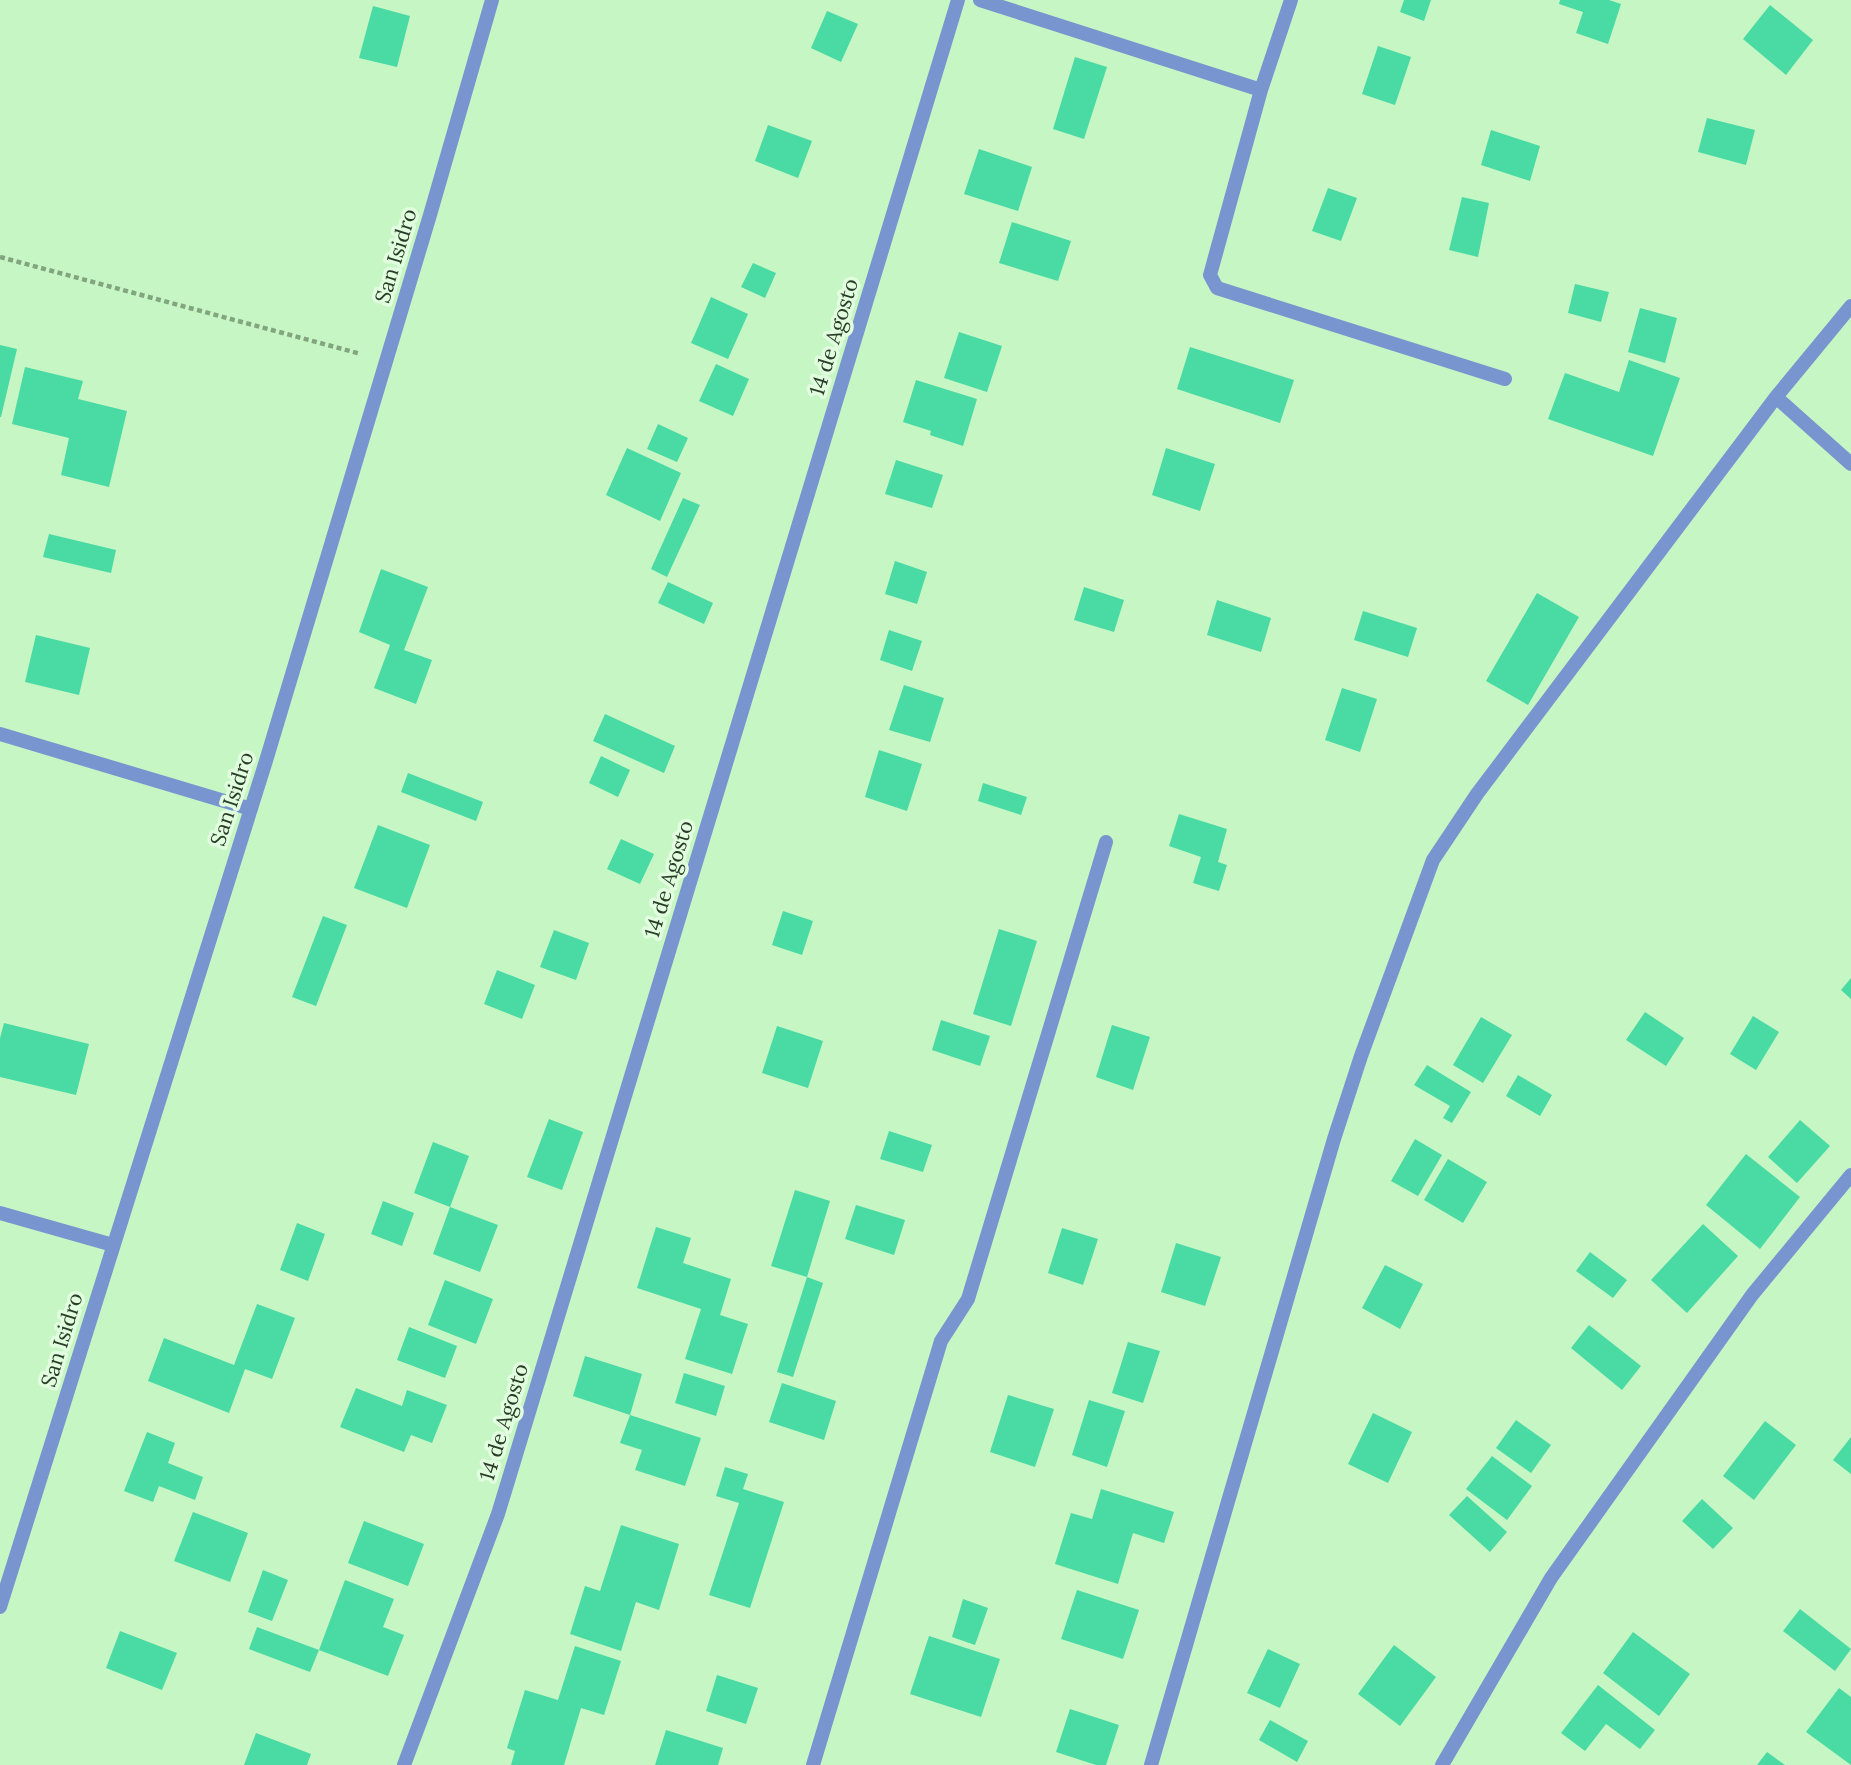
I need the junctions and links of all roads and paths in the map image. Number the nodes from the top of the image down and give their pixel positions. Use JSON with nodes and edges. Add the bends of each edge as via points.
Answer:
{"nodes":[{"id":1,"x":492,"y":0,"type":"edge"},
{"id":2,"x":958,"y":0,"type":"edge"},
{"id":3,"x":980,"y":0,"type":"edge"},
{"id":4,"x":1291,"y":0,"type":"edge"},
{"id":5,"x":1261,"y":90,"type":"junction"},
{"id":6,"x":0,"y":257,"type":"edge"},
{"id":7,"x":1851,"y":306,"type":"edge"},
{"id":8,"x":386,"y":361,"type":"junction"},
{"id":9,"x":1505,"y":379,"type":"dead end"},
{"id":10,"x":1776,"y":397,"type":"junction"},
{"id":11,"x":1851,"y":464,"type":"edge"},
{"id":12,"x":0,"y":734,"type":"edge"},
{"id":13,"x":251,"y":808,"type":"junction"},
{"id":14,"x":1106,"y":842,"type":"dead end"},
{"id":15,"x":1851,"y":1175,"type":"edge"},
{"id":16,"x":0,"y":1213,"type":"edge"},
{"id":17,"x":113,"y":1245,"type":"junction"},
{"id":18,"x":0,"y":1607,"type":"edge"},
{"id":19,"x":404,"y":1765,"type":"edge"},
{"id":20,"x":813,"y":1765,"type":"edge"},
{"id":21,"x":1151,"y":1765,"type":"edge"},
{"id":22,"x":1442,"y":1765,"type":"edge"}],
"edges":[{"from":1,"to":8,"type":"street","name":"San Isidro"},
{"from":2,"to":19,"type":"street","name":"14 de Agosto","via":[[498,1514]]},
{"from":3,"to":5,"type":"street"},
{"from":4,"to":5,"type":"street"},
{"from":5,"to":9,"type":"street","via":[[1210,275],[1217,288]]},
{"from":6,"to":8,"type":"path"},
{"from":7,"to":10,"type":"street"},
{"from":8,"to":13,"type":"street","name":"San Isidro"},
{"from":10,"to":11,"type":"street"},
{"from":10,"to":21,"type":"street","via":[[1476,794],[1433,860],[1334,1139]]},
{"from":12,"to":13,"type":"street"},
{"from":13,"to":17,"type":"street","name":"San Isidro"},
{"from":14,"to":20,"type":"street","via":[[968,1299],[941,1341]]},
{"from":15,"to":22,"type":"street","via":[[1752,1294],[1559,1566]]},
{"from":16,"to":17,"type":"street"},
{"from":17,"to":18,"type":"street","name":"San Isidro"}]}
